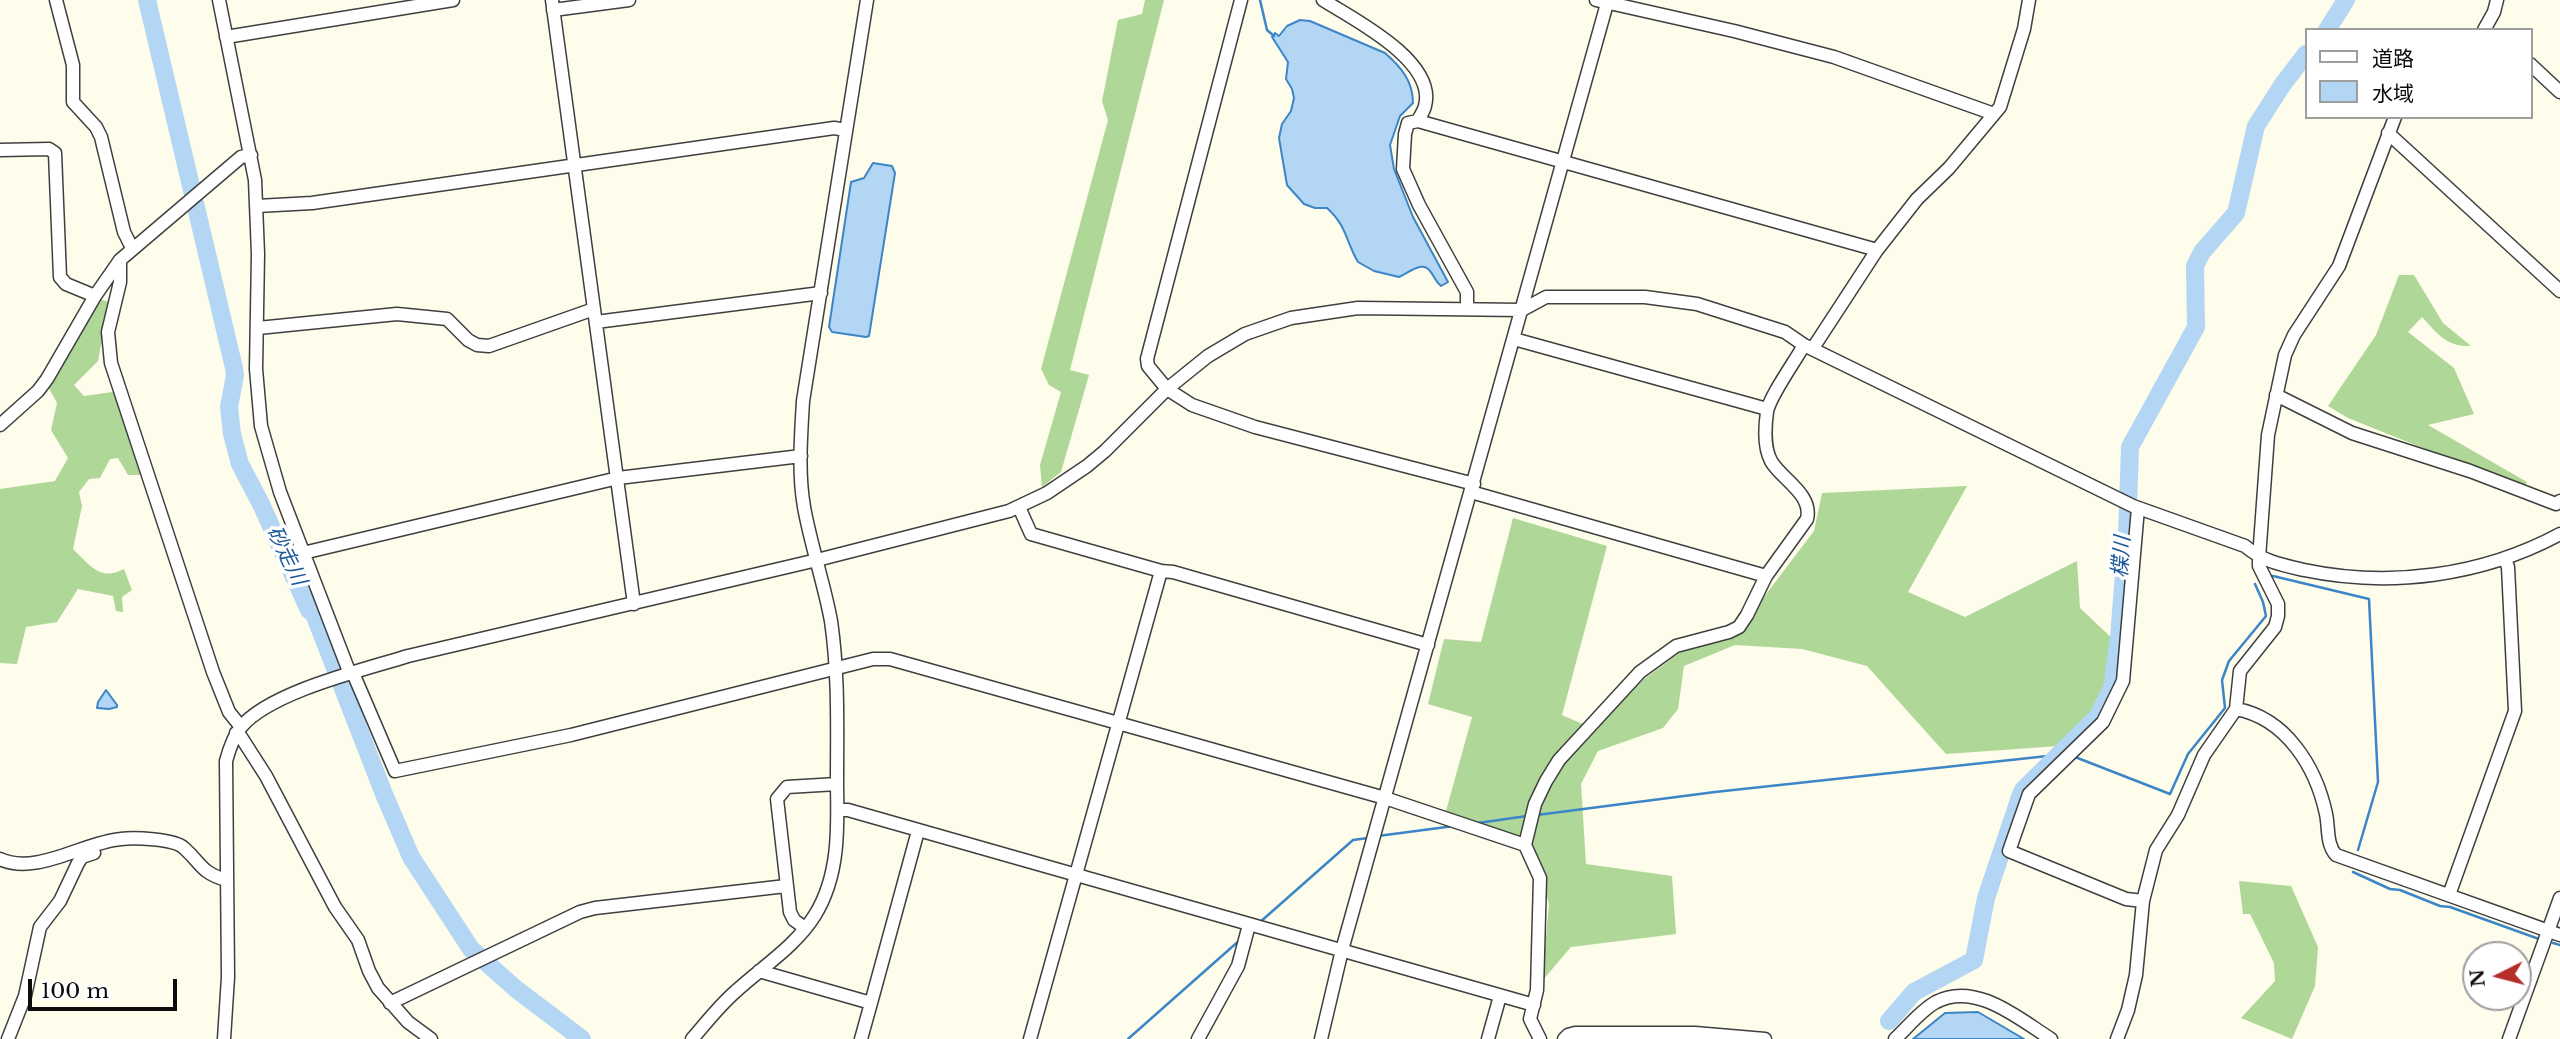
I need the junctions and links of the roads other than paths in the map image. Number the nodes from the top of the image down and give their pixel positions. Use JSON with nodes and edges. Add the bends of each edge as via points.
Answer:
{"nodes":[{"id":1,"x":57,"y":0,"type":"edge"},
{"id":2,"x":219,"y":0,"type":"edge"},
{"id":3,"x":453,"y":0,"type":"edge"},
{"id":4,"x":629,"y":0,"type":"edge"},
{"id":5,"x":867,"y":0,"type":"edge"},
{"id":6,"x":1241,"y":0,"type":"edge"},
{"id":7,"x":1323,"y":0,"type":"edge"},
{"id":8,"x":2029,"y":0,"type":"edge"},
{"id":9,"x":2497,"y":0,"type":"edge"},
{"id":10,"x":1604,"y":1,"type":"edge"},
{"id":11,"x":553,"y":5,"type":"edge"},
{"id":12,"x":2488,"y":28,"type":"edge"},
{"id":13,"x":226,"y":37,"type":"junction"},
{"id":14,"x":2532,"y":66,"type":"edge"},
{"id":15,"x":2560,"y":92,"type":"edge"},
{"id":16,"x":1994,"y":114,"type":"junction"},
{"id":17,"x":2394,"y":119,"type":"edge"},
{"id":18,"x":1418,"y":121,"type":"junction"},
{"id":19,"x":846,"y":130,"type":"junction"},
{"id":20,"x":2388,"y":133,"type":"junction"},
{"id":21,"x":0,"y":150,"type":"edge"},
{"id":22,"x":251,"y":155,"type":"junction"},
{"id":23,"x":1564,"y":162,"type":"junction"},
{"id":24,"x":573,"y":166,"type":"junction"},
{"id":25,"x":257,"y":206,"type":"junction"},
{"id":26,"x":132,"y":248,"type":"junction"},
{"id":27,"x":1877,"y":250,"type":"junction"},
{"id":28,"x":120,"y":260,"type":"junction"},
{"id":29,"x":2560,"y":291,"type":"edge"},
{"id":30,"x":821,"y":293,"type":"junction"},
{"id":31,"x":95,"y":296,"type":"junction"},
{"id":32,"x":1467,"y":308,"type":"junction"},
{"id":33,"x":1522,"y":310,"type":"junction"},
{"id":34,"x":595,"y":316,"type":"junction"},
{"id":35,"x":258,"y":328,"type":"junction"},
{"id":36,"x":1514,"y":339,"type":"junction"},
{"id":37,"x":1809,"y":347,"type":"junction"},
{"id":38,"x":1167,"y":389,"type":"junction"},
{"id":39,"x":2276,"y":396,"type":"junction"},
{"id":40,"x":1767,"y":409,"type":"junction"},
{"id":41,"x":0,"y":425,"type":"edge"},
{"id":42,"x":800,"y":456,"type":"junction"},
{"id":43,"x":618,"y":478,"type":"junction"},
{"id":44,"x":1472,"y":488,"type":"junction"},
{"id":45,"x":2560,"y":501,"type":"edge"},
{"id":46,"x":1019,"y":507,"type":"junction"},
{"id":47,"x":2136,"y":507,"type":"junction"},
{"id":48,"x":2560,"y":534,"type":"edge"},
{"id":49,"x":303,"y":553,"type":"junction"},
{"id":50,"x":2259,"y":558,"type":"junction"},
{"id":51,"x":2505,"y":559,"type":"junction"},
{"id":52,"x":817,"y":561,"type":"junction"},
{"id":53,"x":1161,"y":571,"type":"junction"},
{"id":54,"x":1766,"y":576,"type":"junction"},
{"id":55,"x":634,"y":604,"type":"junction"},
{"id":56,"x":1428,"y":645,"type":"junction"},
{"id":57,"x":836,"y":669,"type":"junction"},
{"id":58,"x":345,"y":676,"type":"junction"},
{"id":59,"x":2236,"y":709,"type":"junction"},
{"id":60,"x":1118,"y":723,"type":"junction"},
{"id":61,"x":239,"y":730,"type":"junction"},
{"id":62,"x":837,"y":784,"type":"junction"},
{"id":63,"x":1385,"y":798,"type":"junction"},
{"id":64,"x":838,"y":810,"type":"junction"},
{"id":65,"x":918,"y":831,"type":"junction"},
{"id":66,"x":113,"y":840,"type":"junction"},
{"id":67,"x":1525,"y":845,"type":"junction"},
{"id":68,"x":0,"y":859,"type":"edge"},
{"id":69,"x":1075,"y":876,"type":"junction"},
{"id":70,"x":226,"y":880,"type":"junction"},
{"id":71,"x":786,"y":886,"type":"junction"},
{"id":72,"x":2449,"y":895,"type":"junction"},
{"id":73,"x":2560,"y":898,"type":"edge"},
{"id":74,"x":2143,"y":901,"type":"junction"},
{"id":75,"x":1249,"y":925,"type":"junction"},
{"id":76,"x":805,"y":928,"type":"junction"},
{"id":77,"x":2554,"y":932,"type":"edge"},
{"id":78,"x":1342,"y":950,"type":"junction"},
{"id":79,"x":759,"y":971,"type":"junction"},
{"id":80,"x":1500,"y":996,"type":"junction"},
{"id":81,"x":390,"y":1003,"type":"junction"},
{"id":82,"x":871,"y":1003,"type":"junction"},
{"id":83,"x":1534,"y":1004,"type":"junction"},
{"id":84,"x":8,"y":1039,"type":"edge"},
{"id":85,"x":224,"y":1039,"type":"edge"},
{"id":86,"x":431,"y":1039,"type":"edge"},
{"id":87,"x":692,"y":1039,"type":"edge"},
{"id":88,"x":861,"y":1039,"type":"edge"},
{"id":89,"x":1030,"y":1039,"type":"edge"},
{"id":90,"x":1198,"y":1039,"type":"edge"},
{"id":91,"x":1321,"y":1039,"type":"edge"},
{"id":92,"x":1488,"y":1039,"type":"edge"},
{"id":93,"x":1540,"y":1039,"type":"edge"},
{"id":94,"x":1564,"y":1039,"type":"edge"},
{"id":95,"x":1765,"y":1039,"type":"edge"},
{"id":96,"x":1895,"y":1039,"type":"edge"},
{"id":97,"x":2050,"y":1039,"type":"edge"},
{"id":98,"x":2117,"y":1039,"type":"edge"},
{"id":99,"x":2509,"y":1039,"type":"edge"}],
"edges":[{"from":1,"to":26,"type":"street","via":[[73,65],[73,102],[101,137]]},
{"from":2,"to":13,"type":"street"},
{"from":3,"to":13,"type":"street"},
{"from":4,"to":11,"type":"street"},
{"from":5,"to":19,"type":"street"},
{"from":6,"to":38,"type":"street","via":[[1147,359]]},
{"from":7,"to":18,"type":"street","via":[[1370,28],[1412,65],[1424,88],[1425,106]]},
{"from":8,"to":16,"type":"street","via":[[2021,39]]},
{"from":9,"to":12,"type":"street"},
{"from":10,"to":16,"type":"street","via":[[1834,57]]},
{"from":10,"to":23,"type":"street"},
{"from":11,"to":24,"type":"street"},
{"from":13,"to":22,"type":"street"},
{"from":14,"to":15,"type":"street"},
{"from":16,"to":27,"type":"street"},
{"from":17,"to":20,"type":"street"},
{"from":18,"to":23,"type":"street"},
{"from":18,"to":32,"type":"street","via":[[1409,123],[1405,134],[1402,169],[1467,292]]},
{"from":19,"to":24,"type":"street","via":[[834,128]]},
{"from":19,"to":30,"type":"street"},
{"from":20,"to":29,"type":"street"},
{"from":20,"to":39,"type":"street","via":[[2339,265],[2285,355]]},
{"from":21,"to":31,"type":"street","via":[[49,149],[55,153],[60,277]]},
{"from":22,"to":25,"type":"street"},
{"from":22,"to":26,"type":"street","via":[[241,156]]},
{"from":23,"to":27,"type":"street"},
{"from":23,"to":33,"type":"street"},
{"from":24,"to":25,"type":"street","via":[[312,204]]},
{"from":24,"to":34,"type":"street"},
{"from":25,"to":35,"type":"street"},
{"from":26,"to":28,"type":"street"},
{"from":27,"to":37,"type":"street"},
{"from":28,"to":31,"type":"street"},
{"from":28,"to":61,"type":"street","via":[[120,282],[108,332],[111,363],[212,672]]},
{"from":30,"to":34,"type":"street"},
{"from":30,"to":42,"type":"street","via":[[803,401]]},
{"from":31,"to":41,"type":"street","via":[[42,385]]},
{"from":32,"to":33,"type":"street"},
{"from":32,"to":38,"type":"street","via":[[1358,308],[1291,317],[1225,345]]},
{"from":33,"to":36,"type":"street"},
{"from":33,"to":37,"type":"street","via":[[1546,297],[1644,297],[1697,304],[1785,332]]},
{"from":34,"to":35,"type":"street","via":[[489,346],[468,340],[447,319],[397,314]]},
{"from":34,"to":43,"type":"street"},
{"from":35,"to":49,"type":"street","via":[[261,426]]},
{"from":36,"to":40,"type":"street"},
{"from":36,"to":44,"type":"street"},
{"from":37,"to":40,"type":"street"},
{"from":37,"to":47,"type":"street"},
{"from":38,"to":44,"type":"street","via":[[1192,405],[1255,427]]},
{"from":38,"to":46,"type":"street","via":[[1096,459]]},
{"from":39,"to":45,"type":"street","via":[[2352,433],[2556,504]]},
{"from":39,"to":50,"type":"street","via":[[2268,435]]},
{"from":40,"to":54,"type":"street","via":[[1770,460],[1809,511]]},
{"from":42,"to":43,"type":"street"},
{"from":42,"to":52,"type":"street","via":[[804,505]]},
{"from":43,"to":49,"type":"street"},
{"from":43,"to":55,"type":"street"},
{"from":44,"to":54,"type":"street"},
{"from":44,"to":56,"type":"street"},
{"from":46,"to":52,"type":"street"},
{"from":46,"to":53,"type":"street","via":[[1031,534]]},
{"from":47,"to":50,"type":"street","via":[[2245,547]]},
{"from":47,"to":74,"type":"street","via":[[2123,681],[2103,722],[2029,794],[2009,850],[2126,899]]},
{"from":48,"to":51,"type":"street"},
{"from":49,"to":58,"type":"street"},
{"from":50,"to":51,"type":"street","via":[[2324,574],[2383,579],[2448,573]]},
{"from":50,"to":59,"type":"street","via":[[2278,604],[2278,616],[2269,637],[2241,671]]},
{"from":51,"to":72,"type":"street","via":[[2515,711]]},
{"from":52,"to":55,"type":"street"},
{"from":52,"to":57,"type":"street"},
{"from":53,"to":56,"type":"street"},
{"from":53,"to":60,"type":"street"},
{"from":54,"to":67,"type":"street","via":[[1739,626],[1676,646],[1640,672],[1595,718],[1546,781]]},
{"from":55,"to":58,"type":"street","via":[[408,656]]},
{"from":56,"to":63,"type":"street"},
{"from":57,"to":58,"type":"street","via":[[571,735],[395,771]]},
{"from":57,"to":60,"type":"street","via":[[890,659]]},
{"from":57,"to":62,"type":"street"},
{"from":58,"to":61,"type":"street","via":[[271,703]]},
{"from":59,"to":72,"type":"street","via":[[2253,712],[2278,728],[2310,768],[2336,855]]},
{"from":59,"to":74,"type":"street","via":[[2204,755],[2178,816],[2156,850]]},
{"from":60,"to":63,"type":"street"},
{"from":60,"to":69,"type":"street"},
{"from":61,"to":70,"type":"street","via":[[226,761]]},
{"from":61,"to":81,"type":"street"},
{"from":62,"to":64,"type":"street"},
{"from":62,"to":71,"type":"street","via":[[794,786],[779,794],[776,805]]},
{"from":63,"to":67,"type":"street"},
{"from":63,"to":78,"type":"street"},
{"from":64,"to":65,"type":"street"},
{"from":64,"to":76,"type":"street","via":[[829,886]]},
{"from":65,"to":69,"type":"street"},
{"from":65,"to":82,"type":"street"},
{"from":66,"to":68,"type":"street","via":[[46,861],[15,864]]},
{"from":66,"to":70,"type":"street","via":[[177,843],[209,875]]},
{"from":66,"to":84,"type":"street","via":[[110,848],[82,857],[60,901],[40,927],[25,996]]},
{"from":67,"to":83,"type":"street","via":[[1540,878]]},
{"from":69,"to":75,"type":"street"},
{"from":69,"to":89,"type":"street"},
{"from":70,"to":85,"type":"street"},
{"from":71,"to":76,"type":"street","via":[[790,915]]},
{"from":71,"to":81,"type":"street","via":[[580,912]]},
{"from":72,"to":77,"type":"street"},
{"from":73,"to":77,"type":"street"},
{"from":74,"to":98,"type":"street","via":[[2136,975]]},
{"from":75,"to":78,"type":"street"},
{"from":75,"to":90,"type":"street","via":[[1238,966]]},
{"from":76,"to":79,"type":"street"},
{"from":77,"to":99,"type":"street"},
{"from":78,"to":80,"type":"street"},
{"from":78,"to":91,"type":"street"},
{"from":79,"to":82,"type":"street"},
{"from":79,"to":87,"type":"street"},
{"from":80,"to":83,"type":"street"},
{"from":80,"to":92,"type":"street"},
{"from":81,"to":86,"type":"street"},
{"from":82,"to":88,"type":"street"},
{"from":83,"to":93,"type":"street","via":[[1530,1018]]},
{"from":94,"to":95,"type":"street","via":[[1574,1033],[1636,1032]]},
{"from":96,"to":97,"type":"street","via":[[1937,1002],[1962,996],[1991,1003]]}]}
